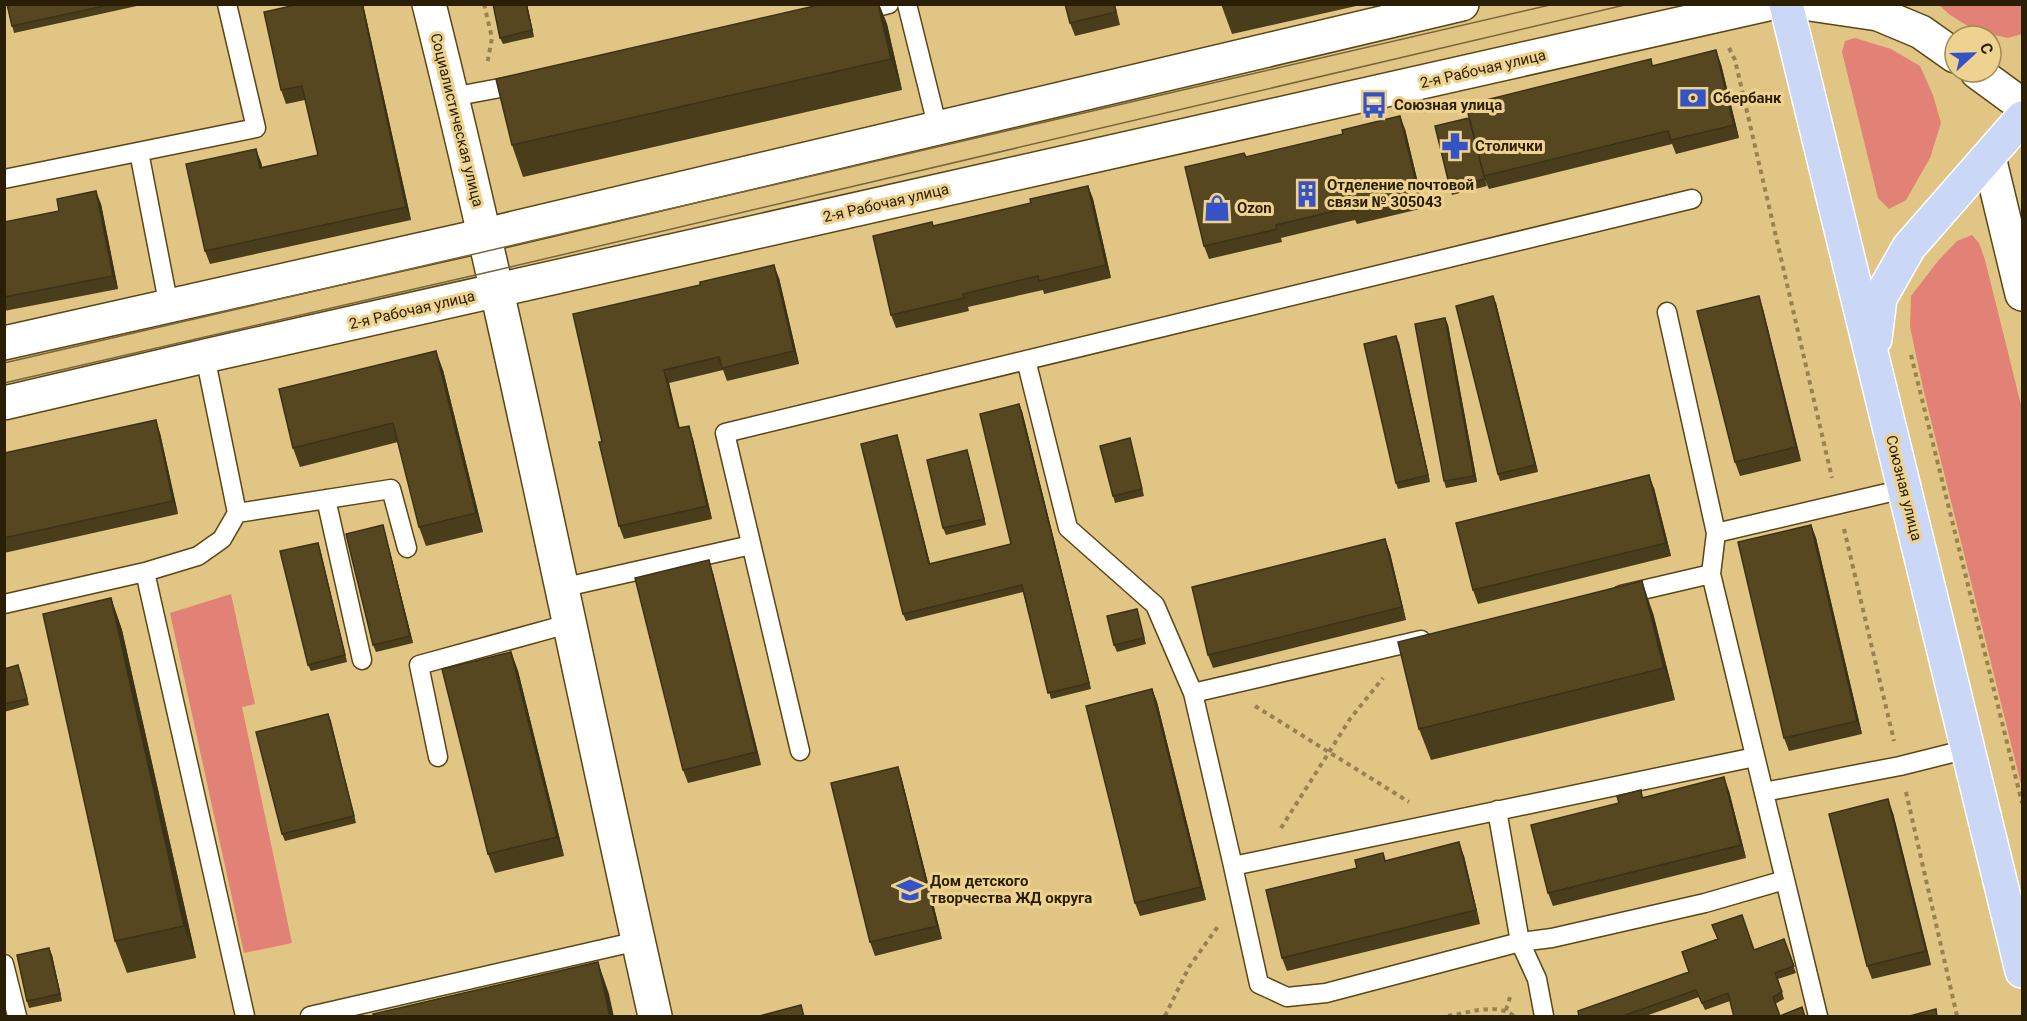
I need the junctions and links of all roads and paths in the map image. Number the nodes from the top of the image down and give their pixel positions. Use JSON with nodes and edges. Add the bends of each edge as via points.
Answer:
{"nodes":[{"id":1,"x":226,"y":4,"type":"edge"},
{"id":2,"x":429,"y":4,"type":"edge"},
{"id":3,"x":484,"y":4,"type":"edge"},
{"id":4,"x":889,"y":4,"type":"edge"},
{"id":5,"x":907,"y":4,"type":"edge"},
{"id":6,"x":1462,"y":4,"type":"edge"},
{"id":7,"x":1768,"y":4,"type":"edge"},
{"id":8,"x":1786,"y":4,"type":"edge"},
{"id":9,"x":1810,"y":4,"type":"edge"},
{"id":10,"x":843,"y":15,"type":"edge"},
{"id":11,"x":1725,"y":43,"type":"dead end"},
{"id":12,"x":1943,"y":48,"type":"edge"},
{"id":13,"x":540,"y":80,"type":"edge"},
{"id":14,"x":1993,"y":84,"type":"edge"},
{"id":15,"x":467,"y":95,"type":"junction"},
{"id":16,"x":2022,"y":105,"type":"edge"},
{"id":17,"x":2022,"y":118,"type":"edge"},
{"id":18,"x":938,"y":129,"type":"junction"},
{"id":19,"x":139,"y":152,"type":"junction"},
{"id":20,"x":1989,"y":158,"type":"junction"},
{"id":21,"x":4,"y":179,"type":"edge"},
{"id":22,"x":1692,"y":199,"type":"dead end"},
{"id":23,"x":485,"y":235,"type":"junction"},
{"id":24,"x":498,"y":291,"type":"junction"},
{"id":25,"x":2022,"y":294,"type":"edge"},
{"id":26,"x":169,"y":307,"type":"junction"},
{"id":27,"x":1667,"y":312,"type":"dead end"},
{"id":28,"x":4,"y":343,"type":"edge"},
{"id":29,"x":1911,"y":354,"type":"dead end"},
{"id":30,"x":205,"y":356,"type":"junction"},
{"id":31,"x":1873,"y":359,"type":"junction"},
{"id":32,"x":1026,"y":360,"type":"junction"},
{"id":33,"x":4,"y":403,"type":"edge"},
{"id":34,"x":1904,"y":489,"type":"junction"},
{"id":35,"x":326,"y":499,"type":"junction"},
{"id":36,"x":1838,"y":505,"type":"junction"},
{"id":37,"x":237,"y":513,"type":"junction"},
{"id":38,"x":1716,"y":533,"type":"junction"},
{"id":39,"x":751,"y":544,"type":"junction"},
{"id":40,"x":407,"y":548,"type":"dead end"},
{"id":41,"x":145,"y":572,"type":"junction"},
{"id":42,"x":1711,"y":574,"type":"junction"},
{"id":43,"x":561,"y":588,"type":"junction"},
{"id":44,"x":1608,"y":598,"type":"edge"},
{"id":45,"x":4,"y":604,"type":"edge"},
{"id":46,"x":568,"y":624,"type":"junction"},
{"id":47,"x":1435,"y":637,"type":"edge"},
{"id":48,"x":362,"y":660,"type":"dead end"},
{"id":49,"x":1223,"y":686,"type":"junction"},
{"id":50,"x":1193,"y":693,"type":"junction"},
{"id":51,"x":1968,"y":749,"type":"junction"},
{"id":52,"x":800,"y":751,"type":"dead end"},
{"id":53,"x":438,"y":757,"type":"dead end"},
{"id":54,"x":1755,"y":757,"type":"junction"},
{"id":55,"x":1900,"y":766,"type":"junction"},
{"id":56,"x":1764,"y":792,"type":"junction"},
{"id":57,"x":2022,"y":803,"type":"edge"},
{"id":58,"x":1497,"y":810,"type":"junction"},
{"id":59,"x":1440,"y":822,"type":"junction"},
{"id":60,"x":1233,"y":866,"type":"junction"},
{"id":61,"x":1785,"y":880,"type":"junction"},
{"id":62,"x":638,"y":941,"type":"junction"},
{"id":63,"x":1520,"y":942,"type":"junction"},
{"id":64,"x":4,"y":964,"type":"edge"},
{"id":65,"x":2022,"y":972,"type":"edge"},
{"id":66,"x":17,"y":1016,"type":"edge"},
{"id":67,"x":245,"y":1017,"type":"edge"},
{"id":68,"x":310,"y":1017,"type":"edge"},
{"id":69,"x":655,"y":1017,"type":"edge"},
{"id":70,"x":1448,"y":1017,"type":"edge"},
{"id":71,"x":1514,"y":1017,"type":"edge"},
{"id":72,"x":1544,"y":1017,"type":"edge"},
{"id":73,"x":1818,"y":1017,"type":"edge"},
{"id":74,"x":1957,"y":1017,"type":"edge"}],
"edges":[{"from":1,"to":19,"type":"lane","via":[[255,128]]},
{"from":2,"to":15,"type":"main road","name":"Социалистическая улица"},
{"from":3,"to":15,"type":"path","via":[[492,38]]},
{"from":4,"to":10,"type":"lane"},
{"from":5,"to":18,"type":"lane"},
{"from":6,"to":18,"type":"main road"},
{"from":7,"to":24,"type":"main road","name":"2-я Рабочая улица"},
{"from":8,"to":31,"type":"main road","name":"Союзная улица"},
{"from":9,"to":12,"type":"main road","via":[[1878,14],[1921,32]]},
{"from":11,"to":36,"type":"path","via":[[1735,60]]},
{"from":13,"to":15,"type":"lane"},
{"from":14,"to":16,"type":"main road"},
{"from":15,"to":23,"type":"main road","name":"Социалистическая улица"},
{"from":17,"to":20,"type":"main road"},
{"from":18,"to":23,"type":"main road"},
{"from":19,"to":21,"type":"lane"},
{"from":19,"to":26,"type":"lane"},
{"from":20,"to":25,"type":"main road"},
{"from":20,"to":31,"type":"main road","via":[[1909,248],[1889,280],[1880,298]]},
{"from":22,"to":32,"type":"lane"},
{"from":23,"to":24,"type":"main road","name":"Социалистическая улица"},
{"from":23,"to":26,"type":"main road"},
{"from":24,"to":30,"type":"main road","name":"2-я Рабочая улица"},
{"from":24,"to":43,"type":"main road","name":"Социалистическая улица"},
{"from":26,"to":28,"type":"main road"},
{"from":27,"to":38,"type":"lane"},
{"from":29,"to":57,"type":"path"},
{"from":30,"to":33,"type":"main road","name":"2-я Рабочая улица"},
{"from":30,"to":37,"type":"lane"},
{"from":31,"to":34,"type":"main road","name":"Союзная улица"},
{"from":32,"to":39,"type":"lane","via":[[725,433]]},
{"from":32,"to":50,"type":"lane","via":[[1068,528],[1155,605]]},
{"from":34,"to":36,"type":"lane"},
{"from":34,"to":51,"type":"main road","name":"Союзная улица"},
{"from":35,"to":37,"type":"lane"},
{"from":35,"to":40,"type":"lane","via":[[392,489]]},
{"from":35,"to":48,"type":"lane"},
{"from":36,"to":38,"type":"lane"},
{"from":36,"to":55,"type":"path"},
{"from":37,"to":41,"type":"lane","via":[[222,539],[198,556]]},
{"from":38,"to":42,"type":"lane"},
{"from":39,"to":43,"type":"lane"},
{"from":39,"to":52,"type":"lane"},
{"from":41,"to":45,"type":"lane"},
{"from":41,"to":67,"type":"lane"},
{"from":42,"to":44,"type":"lane"},
{"from":42,"to":54,"type":"lane"},
{"from":43,"to":46,"type":"main road","name":"Социалистическая улица"},
{"from":46,"to":53,"type":"lane","via":[[419,665]]},
{"from":46,"to":62,"type":"main road","name":"Социалистическая улица"},
{"from":47,"to":49,"type":"lane"},
{"from":49,"to":50,"type":"lane"},
{"from":49,"to":59,"type":"path"},
{"from":50,"to":60,"type":"lane"},
{"from":51,"to":55,"type":"lane"},
{"from":51,"to":65,"type":"main road","name":"Союзная улица"},
{"from":54,"to":56,"type":"lane"},
{"from":54,"to":58,"type":"lane"},
{"from":55,"to":56,"type":"lane"},
{"from":55,"to":74,"type":"path"},
{"from":56,"to":61,"type":"lane"},
{"from":58,"to":59,"type":"lane"},
{"from":58,"to":63,"type":"lane"},
{"from":59,"to":60,"type":"lane"},
{"from":60,"to":63,"type":"lane","via":[[1259,984],[1287,997],[1326,993]]},
{"from":61,"to":63,"type":"lane","via":[[1705,903]]},
{"from":61,"to":73,"type":"lane"},
{"from":62,"to":68,"type":"lane"},
{"from":62,"to":69,"type":"main road","name":"Социалистическая улица"},
{"from":63,"to":72,"type":"lane","via":[[1537,979]]},
{"from":64,"to":66,"type":"lane"},
{"from":70,"to":71,"type":"path","via":[[1497,1008]]}]}
